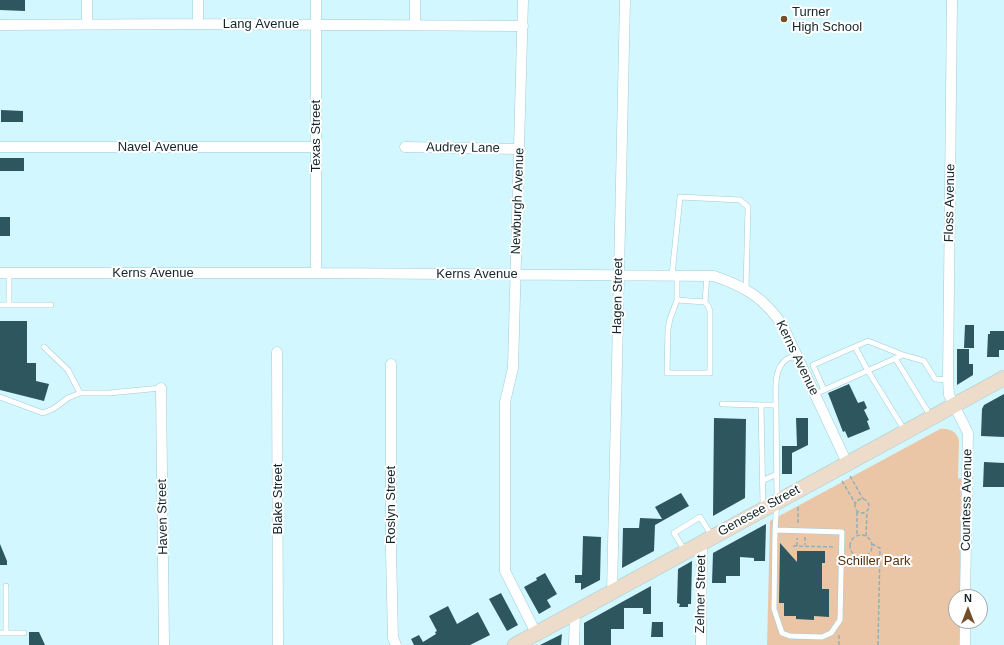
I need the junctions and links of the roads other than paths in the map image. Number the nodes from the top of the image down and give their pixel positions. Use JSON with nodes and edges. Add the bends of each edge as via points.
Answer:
{"nodes":[{"id":1,"x":88,"y":0,"type":"edge"},
{"id":2,"x":198,"y":0,"type":"edge"},
{"id":3,"x":316,"y":0,"type":"edge"},
{"id":4,"x":415,"y":0,"type":"edge"},
{"id":5,"x":523,"y":0,"type":"edge"},
{"id":6,"x":625,"y":0,"type":"edge"},
{"id":7,"x":952,"y":0,"type":"edge"},
{"id":8,"x":0,"y":24,"type":"edge"},
{"id":9,"x":87,"y":24,"type":"junction"},
{"id":10,"x":198,"y":24,"type":"junction"},
{"id":11,"x":316,"y":25,"type":"junction"},
{"id":12,"x":415,"y":25,"type":"junction"},
{"id":13,"x":523,"y":26,"type":"junction"},
{"id":14,"x":0,"y":147,"type":"edge"},
{"id":15,"x":316,"y":147,"type":"junction"},
{"id":16,"x":405,"y":147,"type":"dead end"},
{"id":17,"x":520,"y":149,"type":"junction"},
{"id":18,"x":5,"y":273,"type":"edge"},
{"id":19,"x":316,"y":273,"type":"junction"},
{"id":20,"x":516,"y":274,"type":"junction"},
{"id":21,"x":619,"y":275,"type":"junction"},
{"id":22,"x":674,"y":275,"type":"junction"},
{"id":23,"x":707,"y":275,"type":"junction"},
{"id":24,"x":746,"y":289,"type":"junction"},
{"id":25,"x":677,"y":300,"type":"junction"},
{"id":26,"x":705,"y":302,"type":"junction"},
{"id":27,"x":0,"y":305,"type":"edge"},
{"id":28,"x":9,"y":305,"type":"junction"},
{"id":29,"x":51,"y":305,"type":"dead end"},
{"id":30,"x":44,"y":347,"type":"dead end"},
{"id":31,"x":855,"y":347,"type":"junction"},
{"id":32,"x":277,"y":352,"type":"dead end"},
{"id":33,"x":903,"y":355,"type":"junction"},
{"id":34,"x":797,"y":356,"type":"junction"},
{"id":35,"x":895,"y":358,"type":"junction"},
{"id":36,"x":390,"y":364,"type":"dead end"},
{"id":37,"x":813,"y":364,"type":"junction"},
{"id":38,"x":803,"y":370,"type":"junction"},
{"id":39,"x":868,"y":371,"type":"junction"},
{"id":40,"x":1004,"y":378,"type":"edge"},
{"id":41,"x":948,"y":380,"type":"junction"},
{"id":42,"x":161,"y":388,"type":"joint"},
{"id":43,"x":820,"y":392,"type":"junction"},
{"id":44,"x":80,"y":393,"type":"junction"},
{"id":45,"x":0,"y":397,"type":"edge"},
{"id":46,"x":722,"y":404,"type":"dead end"},
{"id":47,"x":761,"y":405,"type":"junction"},
{"id":48,"x":776,"y":405,"type":"junction"},
{"id":49,"x":953,"y":406,"type":"junction"},
{"id":50,"x":932,"y":417,"type":"junction"},
{"id":51,"x":906,"y":432,"type":"junction"},
{"id":52,"x":849,"y":470,"type":"junction"},
{"id":53,"x":777,"y":474,"type":"junction"},
{"id":54,"x":762,"y":481,"type":"junction"},
{"id":55,"x":777,"y":501,"type":"junction"},
{"id":56,"x":764,"y":509,"type":"junction"},
{"id":57,"x":775,"y":530,"type":"junction"},
{"id":58,"x":707,"y":540,"type":"junction"},
{"id":59,"x":686,"y":552,"type":"junction"},
{"id":60,"x":6,"y":586,"type":"dead end"},
{"id":61,"x":966,"y":589,"type":"edge"},
{"id":62,"x":612,"y":592,"type":"junction"},
{"id":63,"x":575,"y":612,"type":"junction"},
{"id":64,"x":965,"y":629,"type":"edge"},
{"id":65,"x":3,"y":633,"type":"edge"},
{"id":66,"x":24,"y":633,"type":"dead end"},
{"id":67,"x":536,"y":633,"type":"junction"},
{"id":68,"x":164,"y":645,"type":"edge"},
{"id":69,"x":278,"y":645,"type":"edge"},
{"id":70,"x":396,"y":645,"type":"edge"},
{"id":71,"x":515,"y":645,"type":"edge"},
{"id":72,"x":574,"y":645,"type":"edge"},
{"id":73,"x":701,"y":645,"type":"edge"},
{"id":74,"x":965,"y":645,"type":"edge"}],
"edges":[{"from":1,"to":9,"type":"street"},
{"from":2,"to":10,"type":"street"},
{"from":3,"to":11,"type":"street","name":"Texas Street"},
{"from":4,"to":12,"type":"street"},
{"from":5,"to":13,"type":"street","name":"Newburgh Avenue"},
{"from":6,"to":21,"type":"street","name":"Hagen Street"},
{"from":7,"to":41,"type":"street","name":"Floss Avenue"},
{"from":8,"to":9,"type":"street","name":"Lang Avenue"},
{"from":9,"to":10,"type":"street","name":"Lang Avenue"},
{"from":10,"to":11,"type":"street","name":"Lang Avenue"},
{"from":11,"to":12,"type":"street","name":"Lang Avenue"},
{"from":11,"to":15,"type":"street","name":"Texas Street"},
{"from":12,"to":13,"type":"street","name":"Lang Avenue"},
{"from":13,"to":17,"type":"street","name":"Newburgh Avenue"},
{"from":14,"to":15,"type":"street","name":"Navel Avenue"},
{"from":15,"to":19,"type":"street","name":"Texas Street"},
{"from":16,"to":17,"type":"street","name":"Audrey Lane"},
{"from":17,"to":20,"type":"street","name":"Newburgh Avenue"},
{"from":18,"to":19,"type":"street","name":"Kerns Avenue"},
{"from":18,"to":28,"type":"lane"},
{"from":19,"to":20,"type":"street","name":"Kerns Avenue"},
{"from":20,"to":21,"type":"street","name":"Kerns Avenue"},
{"from":20,"to":67,"type":"street","name":"Newburgh Avenue","via":[[513,368],[505,402],[505,571]]},
{"from":21,"to":22,"type":"street","name":"Kerns Avenue"},
{"from":21,"to":62,"type":"street","name":"Hagen Street"},
{"from":22,"to":23,"type":"street","name":"Kerns Avenue"},
{"from":22,"to":24,"type":"lane","via":[[680,197],[740,200],[748,207]]},
{"from":22,"to":25,"type":"lane"},
{"from":23,"to":24,"type":"street","name":"Kerns Avenue"},
{"from":23,"to":26,"type":"lane"},
{"from":24,"to":34,"type":"street","name":"Kerns Avenue","via":[[766,304],[775,315]]},
{"from":25,"to":26,"type":"lane"},
{"from":25,"to":26,"type":"lane","via":[[668,329],[667,373],[710,373],[710,311]]},
{"from":27,"to":28,"type":"lane"},
{"from":28,"to":29,"type":"lane"},
{"from":30,"to":44,"type":"lane","via":[[68,370]]},
{"from":31,"to":33,"type":"lane","via":[[868,341]]},
{"from":31,"to":37,"type":"lane"},
{"from":31,"to":39,"type":"lane"},
{"from":32,"to":69,"type":"street","name":"Blake Street"},
{"from":33,"to":35,"type":"lane"},
{"from":33,"to":41,"type":"lane","via":[[924,361],[936,379]]},
{"from":34,"to":38,"type":"street","name":"Kerns Avenue"},
{"from":34,"to":48,"type":"lane","via":[[787,359],[780,368],[776,379]]},
{"from":35,"to":39,"type":"lane"},
{"from":35,"to":50,"type":"lane"},
{"from":36,"to":70,"type":"street","name":"Roslyn Street","via":[[393,638]]},
{"from":37,"to":38,"type":"lane"},
{"from":37,"to":43,"type":"lane"},
{"from":38,"to":43,"type":"street","name":"Kerns Avenue"},
{"from":39,"to":43,"type":"lane"},
{"from":39,"to":51,"type":"lane"},
{"from":40,"to":49,"type":"main road","name":"Genesee Street"},
{"from":41,"to":49,"type":"street","name":"Floss Avenue"},
{"from":42,"to":44,"type":"lane"},
{"from":42,"to":68,"type":"street","name":"Haven Street"},
{"from":43,"to":52,"type":"street","name":"Kerns Avenue"},
{"from":44,"to":45,"type":"lane","via":[[43,413]]},
{"from":46,"to":47,"type":"lane"},
{"from":47,"to":48,"type":"lane"},
{"from":47,"to":54,"type":"lane"},
{"from":48,"to":53,"type":"lane"},
{"from":49,"to":50,"type":"main road","name":"Genesee Street"},
{"from":49,"to":61,"type":"street","name":"Countess Avenue","via":[[968,433]]},
{"from":50,"to":51,"type":"main road","name":"Genesee Street"},
{"from":51,"to":52,"type":"main road","name":"Genesee Street"},
{"from":52,"to":55,"type":"main road","name":"Genesee Street"},
{"from":53,"to":54,"type":"lane"},
{"from":53,"to":55,"type":"lane"},
{"from":54,"to":56,"type":"lane"},
{"from":55,"to":56,"type":"main road","name":"Genesee Street"},
{"from":55,"to":57,"type":"lane"},
{"from":56,"to":58,"type":"main road","name":"Genesee Street"},
{"from":57,"to":57,"type":"lane","via":[[774,609],[782,632],[790,636],[813,637],[831,633],[840,620],[842,532]]},
{"from":58,"to":59,"type":"main road","name":"Genesee Street"},
{"from":58,"to":59,"type":"lane","via":[[700,517],[674,533]]},
{"from":58,"to":73,"type":"street","name":"Zelmer Street"},
{"from":59,"to":62,"type":"main road","name":"Genesee Street"},
{"from":60,"to":65,"type":"lane"},
{"from":62,"to":63,"type":"main road","name":"Genesee Street"},
{"from":63,"to":67,"type":"main road","name":"Genesee Street"},
{"from":63,"to":72,"type":"street"},
{"from":64,"to":74,"type":"street"},
{"from":65,"to":66,"type":"lane"},
{"from":67,"to":71,"type":"main road","name":"Genesee Street"}]}
